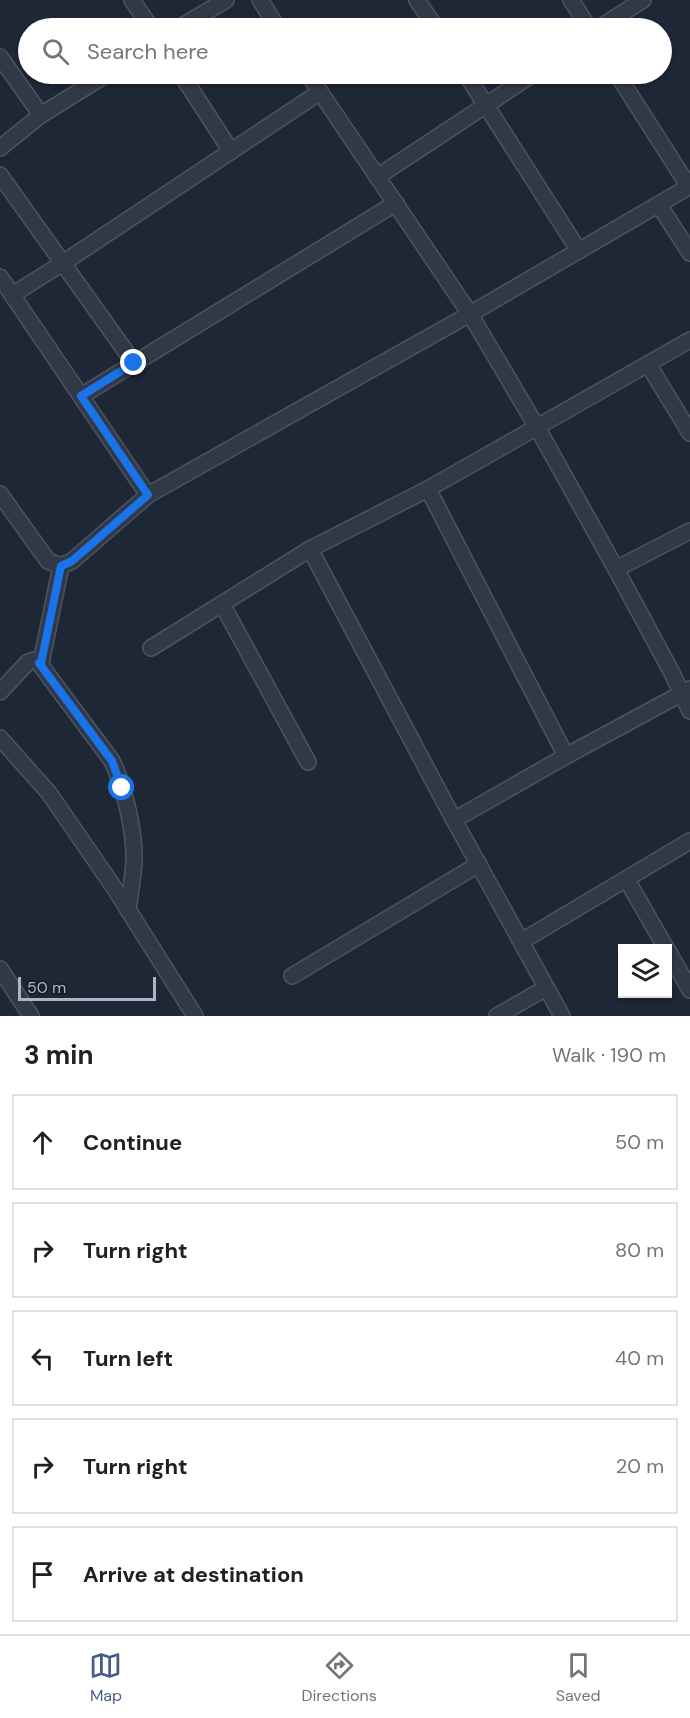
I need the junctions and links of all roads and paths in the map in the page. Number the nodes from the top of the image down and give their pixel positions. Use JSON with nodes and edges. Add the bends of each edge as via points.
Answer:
{"nodes":[{"id":1,"x":132,"y":0,"type":"edge"},
{"id":2,"x":226,"y":0,"type":"edge"},
{"id":3,"x":260,"y":0,"type":"edge"},
{"id":4,"x":417,"y":0,"type":"edge"},
{"id":5,"x":572,"y":0,"type":"edge"},
{"id":6,"x":643,"y":0,"type":"edge"},
{"id":7,"x":144,"y":18,"type":"edge"},
{"id":8,"x":196,"y":18,"type":"edge"},
{"id":9,"x":272,"y":18,"type":"edge"},
{"id":10,"x":429,"y":18,"type":"edge"},
{"id":11,"x":583,"y":18,"type":"edge"},
{"id":12,"x":615,"y":18,"type":"edge"},
{"id":13,"x":0,"y":57,"type":"edge"},
{"id":14,"x":18,"y":82,"type":"edge"},
{"id":15,"x":19,"y":84,"type":"edge"},
{"id":16,"x":91,"y":84,"type":"edge"},
{"id":17,"x":187,"y":84,"type":"edge"},
{"id":18,"x":315,"y":84,"type":"edge"},
{"id":19,"x":473,"y":84,"type":"edge"},
{"id":20,"x":518,"y":84,"type":"edge"},
{"id":21,"x":623,"y":84,"type":"edge"},
{"id":22,"x":320,"y":92,"type":"junction"},
{"id":23,"x":487,"y":105,"type":"junction"},
{"id":24,"x":41,"y":115,"type":"junction"},
{"id":25,"x":0,"y":148,"type":"edge"},
{"id":26,"x":231,"y":151,"type":"junction"},
{"id":27,"x":0,"y":175,"type":"edge"},
{"id":28,"x":377,"y":177,"type":"junction"},
{"id":29,"x":689,"y":187,"type":"edge"},
{"id":30,"x":396,"y":203,"type":"junction"},
{"id":31,"x":659,"y":205,"type":"junction"},
{"id":32,"x":579,"y":251,"type":"junction"},
{"id":33,"x":690,"y":253,"type":"edge"},
{"id":34,"x":63,"y":263,"type":"junction"},
{"id":35,"x":0,"y":277,"type":"edge"},
{"id":36,"x":12,"y":295,"type":"junction"},
{"id":37,"x":470,"y":314,"type":"junction"},
{"id":38,"x":690,"y":340,"type":"edge"},
{"id":39,"x":134,"y":363,"type":"junction"},
{"id":40,"x":648,"y":364,"type":"junction"},
{"id":41,"x":81,"y":396,"type":"junction"},
{"id":42,"x":538,"y":429,"type":"junction"},
{"id":43,"x":690,"y":433,"type":"edge"},
{"id":44,"x":428,"y":489,"type":"junction"},
{"id":45,"x":0,"y":494,"type":"edge"},
{"id":46,"x":148,"y":495,"type":"junction"},
{"id":47,"x":690,"y":531,"type":"edge"},
{"id":48,"x":310,"y":549,"type":"junction"},
{"id":49,"x":61,"y":566,"type":"junction"},
{"id":50,"x":616,"y":569,"type":"junction"},
{"id":51,"x":222,"y":603,"type":"junction"},
{"id":52,"x":151,"y":648,"type":"dead end"},
{"id":53,"x":39,"y":663,"type":"junction"},
{"id":54,"x":685,"y":691,"type":"edge"},
{"id":55,"x":0,"y":692,"type":"edge"},
{"id":56,"x":690,"y":711,"type":"edge"},
{"id":57,"x":0,"y":738,"type":"edge"},
{"id":58,"x":566,"y":756,"type":"junction"},
{"id":59,"x":308,"y":762,"type":"dead end"},
{"id":60,"x":454,"y":820,"type":"junction"},
{"id":61,"x":690,"y":841,"type":"edge"},
{"id":62,"x":479,"y":864,"type":"junction"},
{"id":63,"x":627,"y":880,"type":"junction"},
{"id":64,"x":128,"y":910,"type":"junction"},
{"id":65,"x":522,"y":941,"type":"junction"},
{"id":66,"x":664,"y":944,"type":"edge"},
{"id":67,"x":672,"y":959,"type":"edge"},
{"id":68,"x":0,"y":969,"type":"edge"},
{"id":69,"x":292,"y":976,"type":"dead end"},
{"id":70,"x":546,"y":988,"type":"junction"},
{"id":71,"x":690,"y":990,"type":"edge"},
{"id":72,"x":31,"y":1016,"type":"edge"},
{"id":73,"x":195,"y":1016,"type":"edge"},
{"id":74,"x":497,"y":1016,"type":"edge"},
{"id":75,"x":562,"y":1016,"type":"edge"}],
"edges":[{"from":1,"to":7,"type":"street"},
{"from":2,"to":8,"type":"street"},
{"from":3,"to":9,"type":"street"},
{"from":4,"to":10,"type":"street"},
{"from":5,"to":11,"type":"street"},
{"from":6,"to":12,"type":"street"},
{"from":13,"to":14,"type":"street"},
{"from":15,"to":24,"type":"street"},
{"from":16,"to":24,"type":"street"},
{"from":17,"to":26,"type":"street"},
{"from":18,"to":22,"type":"street"},
{"from":19,"to":23,"type":"street"},
{"from":20,"to":23,"type":"street"},
{"from":21,"to":29,"type":"street"},
{"from":22,"to":26,"type":"street"},
{"from":22,"to":28,"type":"street"},
{"from":23,"to":28,"type":"street"},
{"from":23,"to":32,"type":"street"},
{"from":24,"to":25,"type":"street"},
{"from":26,"to":34,"type":"street"},
{"from":27,"to":34,"type":"street"},
{"from":28,"to":30,"type":"street"},
{"from":29,"to":31,"type":"street"},
{"from":30,"to":37,"type":"street"},
{"from":30,"to":39,"type":"street"},
{"from":31,"to":32,"type":"street"},
{"from":31,"to":33,"type":"street"},
{"from":32,"to":37,"type":"street"},
{"from":34,"to":36,"type":"street"},
{"from":34,"to":39,"type":"street"},
{"from":35,"to":36,"type":"street"},
{"from":36,"to":41,"type":"street"},
{"from":37,"to":42,"type":"street"},
{"from":37,"to":46,"type":"street"},
{"from":38,"to":40,"type":"street"},
{"from":39,"to":41,"type":"street"},
{"from":40,"to":42,"type":"street"},
{"from":40,"to":43,"type":"street"},
{"from":41,"to":46,"type":"street"},
{"from":42,"to":44,"type":"street"},
{"from":42,"to":50,"type":"street"},
{"from":44,"to":48,"type":"street"},
{"from":44,"to":58,"type":"street"},
{"from":45,"to":49,"type":"street","via":[[48,561]]},
{"from":46,"to":49,"type":"street","via":[[72,561]]},
{"from":47,"to":50,"type":"street"},
{"from":48,"to":51,"type":"street"},
{"from":48,"to":60,"type":"street"},
{"from":49,"to":53,"type":"street"},
{"from":50,"to":54,"type":"street"},
{"from":51,"to":52,"type":"street"},
{"from":51,"to":59,"type":"street"},
{"from":53,"to":55,"type":"street","via":[[28,662]]},
{"from":53,"to":64,"type":"street","via":[[117,772],[130,822],[134,860]]},
{"from":54,"to":56,"type":"street"},
{"from":54,"to":58,"type":"street"},
{"from":57,"to":64,"type":"street","via":[[49,794]]},
{"from":58,"to":60,"type":"street"},
{"from":60,"to":62,"type":"street"},
{"from":61,"to":63,"type":"street"},
{"from":62,"to":65,"type":"street"},
{"from":62,"to":69,"type":"street"},
{"from":63,"to":65,"type":"street"},
{"from":63,"to":66,"type":"street"},
{"from":64,"to":73,"type":"street"},
{"from":65,"to":70,"type":"street"},
{"from":67,"to":71,"type":"street"},
{"from":68,"to":72,"type":"street"},
{"from":70,"to":74,"type":"street"},
{"from":70,"to":75,"type":"street"}]}
